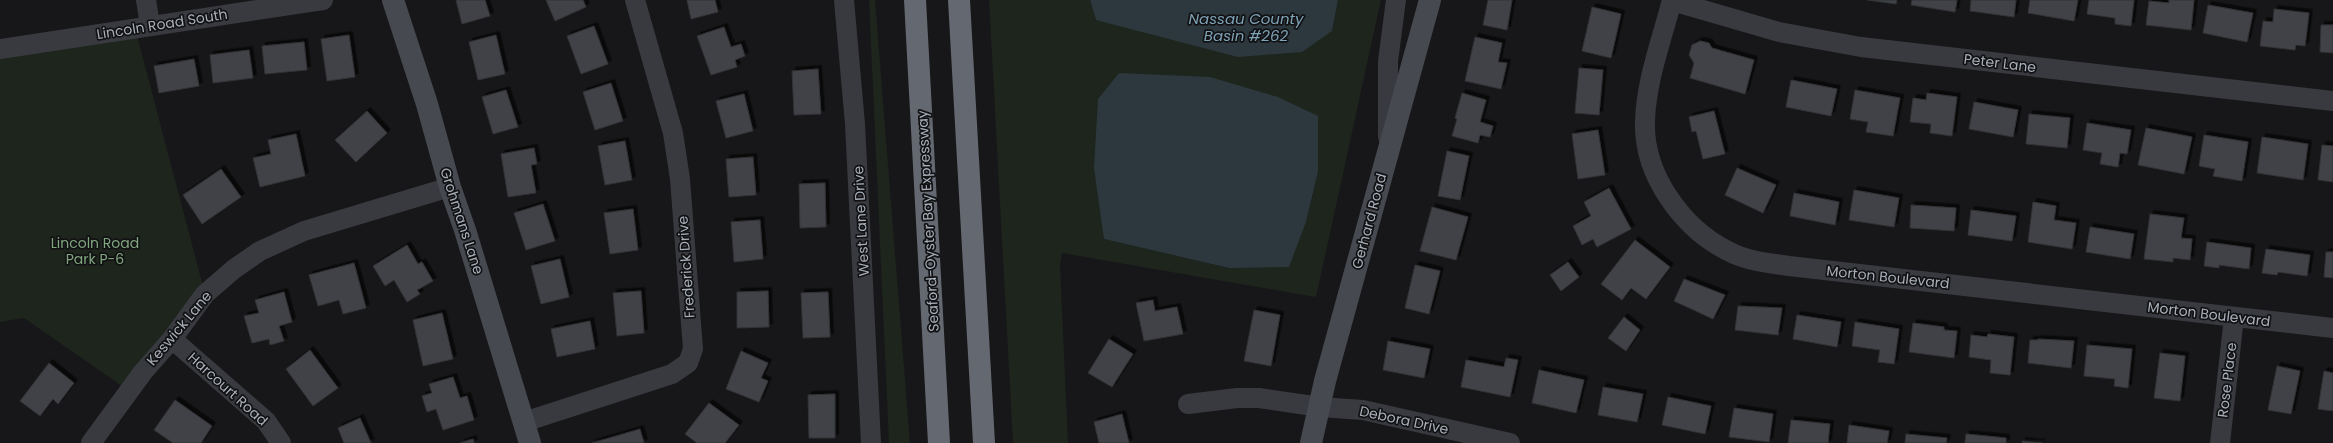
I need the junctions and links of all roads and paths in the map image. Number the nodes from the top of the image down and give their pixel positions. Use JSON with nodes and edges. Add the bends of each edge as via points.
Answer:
{"nodes":[{"id":1,"x":146,"y":0,"type":"edge"},
{"id":2,"x":323,"y":0,"type":"edge"},
{"id":3,"x":393,"y":0,"type":"edge"},
{"id":4,"x":635,"y":0,"type":"edge"},
{"id":5,"x":844,"y":0,"type":"edge"},
{"id":6,"x":915,"y":0,"type":"edge"},
{"id":7,"x":959,"y":0,"type":"edge"},
{"id":8,"x":1396,"y":0,"type":"edge"},
{"id":9,"x":1430,"y":0,"type":"edge"},
{"id":10,"x":1672,"y":0,"type":"edge"},
{"id":11,"x":150,"y":25,"type":"junction"},
{"id":12,"x":0,"y":49,"type":"edge"},
{"id":13,"x":2333,"y":101,"type":"edge"},
{"id":14,"x":1388,"y":148,"type":"junction"},
{"id":15,"x":450,"y":187,"type":"junction"},
{"id":16,"x":2234,"y":317,"type":"junction"},
{"id":17,"x":2333,"y":328,"type":"edge"},
{"id":18,"x":172,"y":339,"type":"junction"},
{"id":19,"x":1188,"y":404,"type":"dead end"},
{"id":20,"x":1320,"y":407,"type":"junction"},
{"id":21,"x":524,"y":422,"type":"junction"},
{"id":22,"x":91,"y":443,"type":"edge"},
{"id":23,"x":281,"y":443,"type":"edge"},
{"id":24,"x":530,"y":443,"type":"edge"},
{"id":25,"x":871,"y":443,"type":"edge"},
{"id":26,"x":939,"y":443,"type":"edge"},
{"id":27,"x":984,"y":443,"type":"edge"},
{"id":28,"x":1311,"y":443,"type":"edge"},
{"id":29,"x":1510,"y":443,"type":"edge"},
{"id":30,"x":2220,"y":443,"type":"edge"}],
"edges":[{"from":1,"to":11,"type":"street"},
{"from":2,"to":11,"type":"street","name":"Lincoln Road South"},
{"from":3,"to":15,"type":"street","name":"Grohmans Lane","via":[[427,104]]},
{"from":4,"to":21,"type":"street","name":"Frederick Drive","via":[[673,133],[680,179],[692,349],[688,363],[672,374]]},
{"from":5,"to":25,"type":"street","name":"West Lane Drive","via":[[855,132]]},
{"from":6,"to":26,"type":"highway","name":"Seaford-Oyster Bay Expressway"},
{"from":7,"to":27,"type":"highway"},
{"from":8,"to":14,"type":"street","via":[[1388,61]]},
{"from":9,"to":14,"type":"street","name":"Gerhard Road"},
{"from":10,"to":13,"type":"street","name":"Peter Lane","via":[[1779,32],[1861,47]]},
{"from":10,"to":16,"type":"street","name":"Morton Boulevard","via":[[1648,93],[1644,122],[1648,152],[1663,189],[1679,212],[1705,236],[1728,251],[1754,260],[1789,266]]},
{"from":11,"to":12,"type":"street","name":"Lincoln Road South"},
{"from":14,"to":20,"type":"street","name":"Gerhard Road"},
{"from":15,"to":18,"type":"street","name":"Keswick Lane","via":[[304,231],[260,251],[205,294]]},
{"from":15,"to":21,"type":"street","name":"Grohmans Lane","via":[[466,230]]},
{"from":16,"to":17,"type":"street","name":"Morton Boulevard"},
{"from":16,"to":30,"type":"street","name":"Rose Place"},
{"from":18,"to":22,"type":"street","name":"Keswick Lane","via":[[143,372]]},
{"from":18,"to":23,"type":"street","name":"Harcourt Road","via":[[266,421]]},
{"from":19,"to":20,"type":"street","name":"Debora Drive","via":[[1259,398]]},
{"from":20,"to":28,"type":"street","name":"Gerhard Road"},
{"from":20,"to":29,"type":"street","name":"Debora Drive","via":[[1363,410]]},
{"from":21,"to":24,"type":"street","name":"Grohmans Lane"}]}
